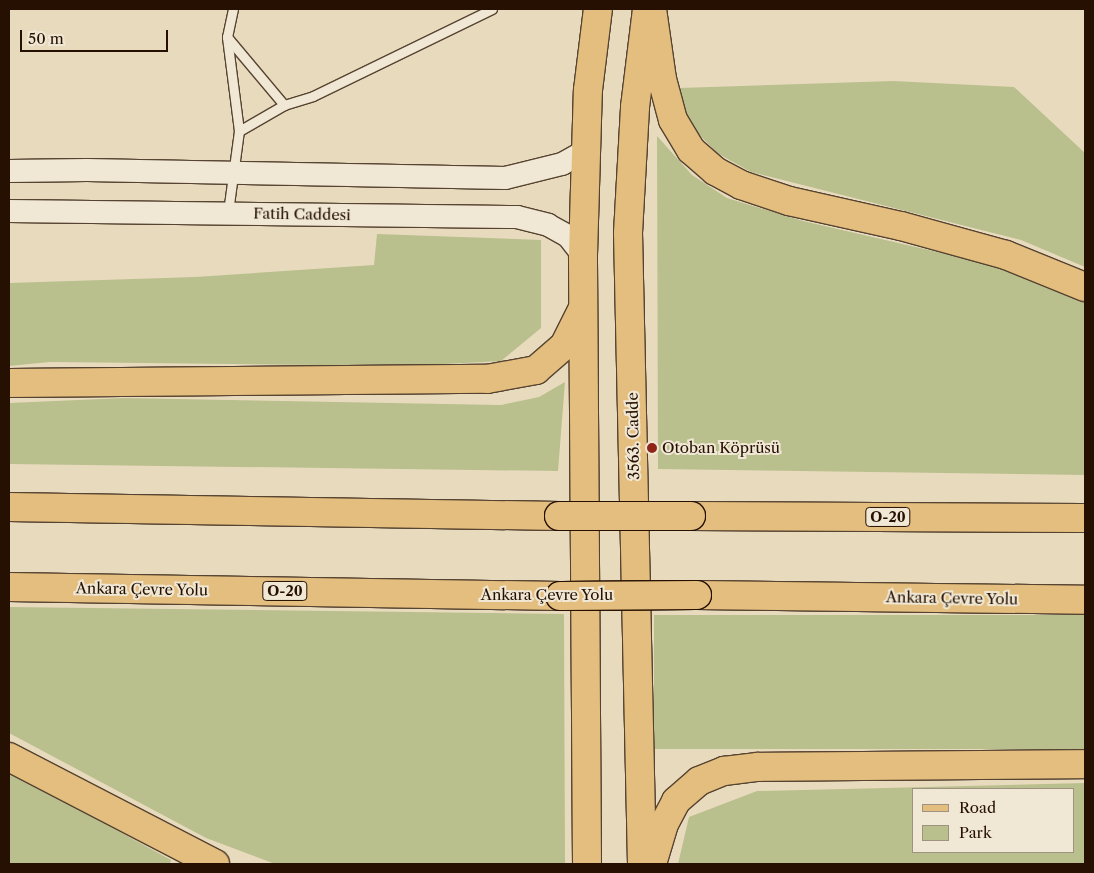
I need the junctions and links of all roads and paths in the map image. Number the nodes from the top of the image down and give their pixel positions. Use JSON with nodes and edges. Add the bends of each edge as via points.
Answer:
{"nodes":[{"id":1,"x":233,"y":9,"type":"edge"},
{"id":2,"x":492,"y":9,"type":"edge"},
{"id":3,"x":598,"y":9,"type":"edge"},
{"id":4,"x":647,"y":9,"type":"edge"},
{"id":5,"x":652,"y":9,"type":"edge"},
{"id":6,"x":227,"y":36,"type":"junction"},
{"id":7,"x":284,"y":105,"type":"junction"},
{"id":8,"x":239,"y":131,"type":"junction"},
{"id":9,"x":587,"y":150,"type":"junction"},
{"id":10,"x":9,"y":171,"type":"edge"},
{"id":11,"x":233,"y":172,"type":"junction"},
{"id":12,"x":9,"y":211,"type":"edge"},
{"id":13,"x":228,"y":212,"type":"junction"},
{"id":14,"x":582,"y":255,"type":"junction"},
{"id":15,"x":1085,"y":286,"type":"edge"},
{"id":16,"x":583,"y":308,"type":"junction"},
{"id":17,"x":9,"y":383,"type":"edge"},
{"id":18,"x":9,"y":507,"type":"edge"},
{"id":19,"x":1085,"y":518,"type":"edge"},
{"id":20,"x":9,"y":587,"type":"edge"},
{"id":21,"x":1085,"y":600,"type":"edge"},
{"id":22,"x":9,"y":757,"type":"edge"},
{"id":23,"x":1085,"y":764,"type":"edge"},
{"id":24,"x":215,"y":864,"type":"edge"},
{"id":25,"x":587,"y":864,"type":"edge"},
{"id":26,"x":642,"y":864,"type":"edge"},
{"id":27,"x":652,"y":864,"type":"edge"}],
"edges":[{"from":1,"to":6,"type":"lane"},
{"from":2,"to":7,"type":"lane","via":[[313,96]]},
{"from":3,"to":9,"type":"main road","via":[[588,90]]},
{"from":4,"to":26,"type":"main road","name":"3563. Cadde","via":[[635,107],[628,233]]},
{"from":5,"to":15,"type":"main road","via":[[662,79],[672,120],[691,150],[715,171],[742,185],[789,201],[901,226],[1006,255]]},
{"from":6,"to":7,"type":"lane"},
{"from":6,"to":8,"type":"lane"},
{"from":7,"to":8,"type":"lane"},
{"from":8,"to":11,"type":"lane"},
{"from":9,"to":11,"type":"street","via":[[555,167],[505,178]]},
{"from":9,"to":14,"type":"main road"},
{"from":10,"to":11,"type":"street"},
{"from":11,"to":13,"type":"lane"},
{"from":12,"to":13,"type":"street","name":"Fatih Caddesi"},
{"from":13,"to":14,"type":"street","name":"Fatih Caddesi","via":[[517,217],[548,225],[568,236]]},
{"from":14,"to":16,"type":"main road"},
{"from":16,"to":17,"type":"main road","via":[[564,346],[536,370],[487,379]]},
{"from":16,"to":25,"type":"main road"},
{"from":18,"to":19,"type":"main road","number":"O-20","bridge":true,"via":[[559,516]]},
{"from":20,"to":21,"type":"main road","name":"Ankara Çevre Yolu","number":"O-20","bridge":true},
{"from":22,"to":24,"type":"main road"},
{"from":23,"to":27,"type":"main road","via":[[758,767],[724,771],[699,781],[676,801],[664,824]]}]}
